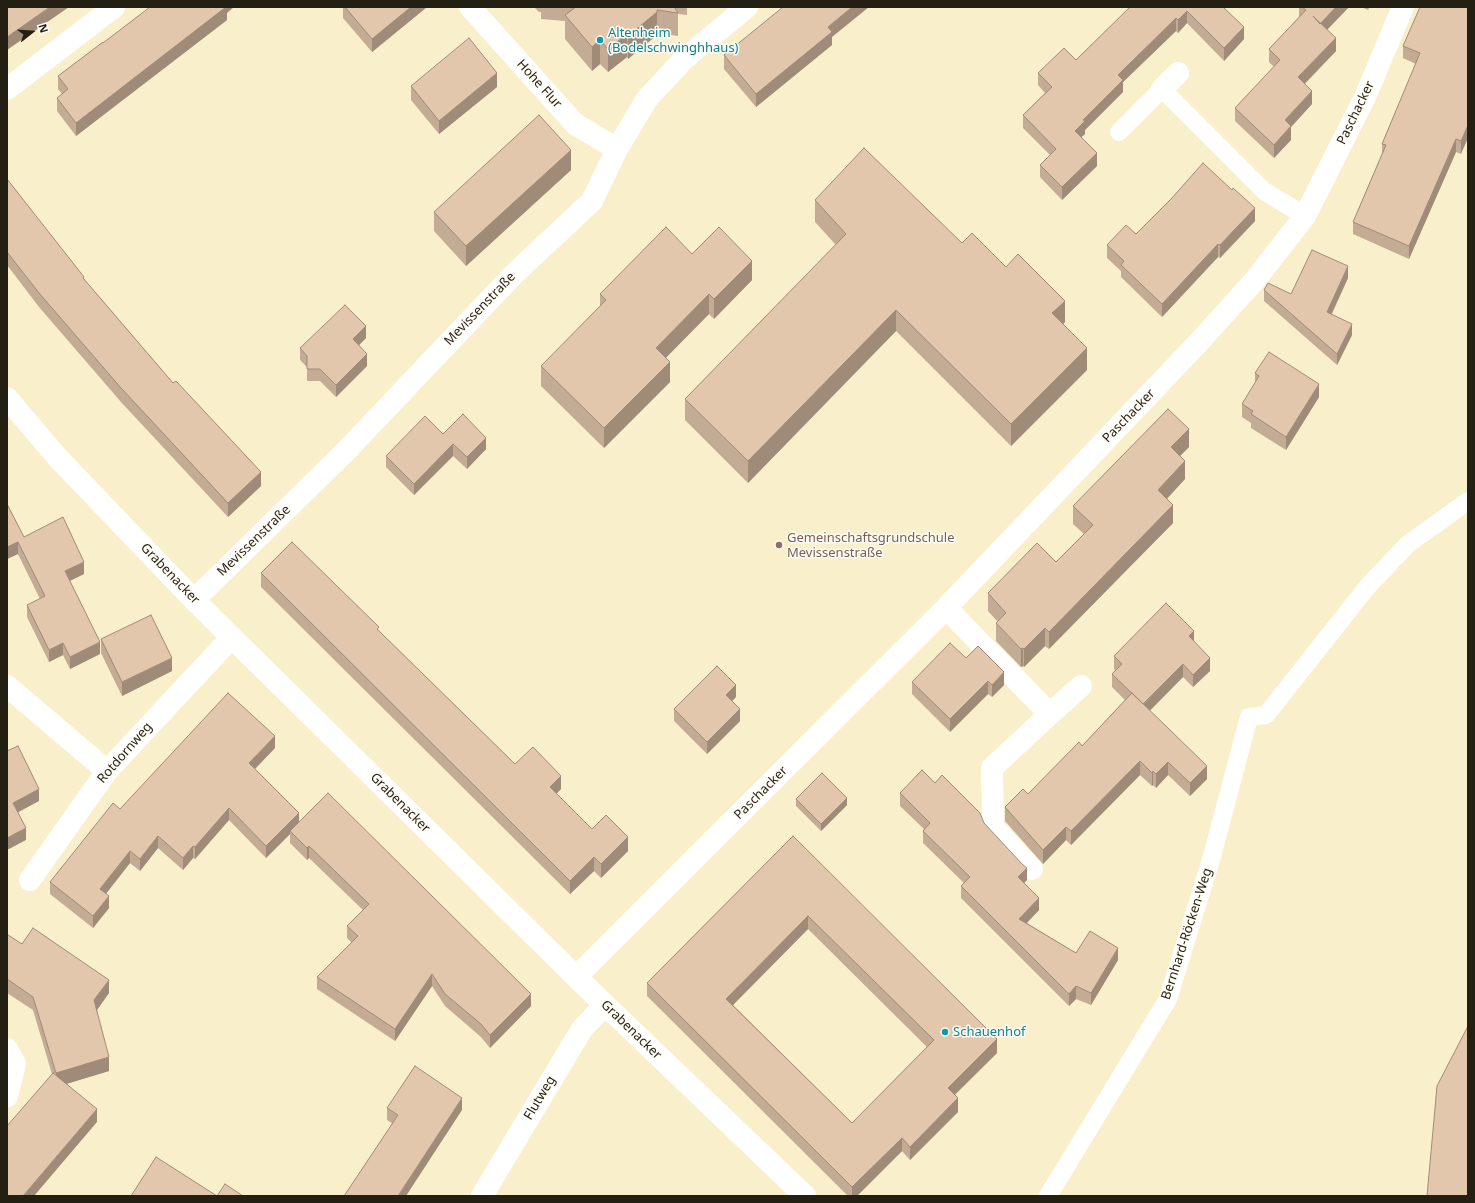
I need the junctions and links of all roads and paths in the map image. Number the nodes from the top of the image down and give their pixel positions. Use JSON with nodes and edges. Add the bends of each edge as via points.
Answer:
{"nodes":[{"id":1,"x":114,"y":7,"type":"edge"},
{"id":2,"x":470,"y":7,"type":"edge"},
{"id":3,"x":746,"y":7,"type":"edge"},
{"id":4,"x":1402,"y":7,"type":"edge"},
{"id":5,"x":1178,"y":73,"type":"dead end"},
{"id":6,"x":7,"y":89,"type":"edge"},
{"id":7,"x":1162,"y":89,"type":"junction"},
{"id":8,"x":1119,"y":132,"type":"dead end"},
{"id":9,"x":617,"y":149,"type":"junction"},
{"id":10,"x":1305,"y":216,"type":"junction"},
{"id":11,"x":7,"y":398,"type":"edge"},
{"id":12,"x":1468,"y":501,"type":"edge"},
{"id":13,"x":194,"y":600,"type":"junction"},
{"id":14,"x":946,"y":608,"type":"junction"},
{"id":15,"x":232,"y":637,"type":"junction"},
{"id":16,"x":7,"y":686,"type":"edge"},
{"id":17,"x":1081,"y":686,"type":"dead end"},
{"id":18,"x":1050,"y":714,"type":"junction"},
{"id":19,"x":107,"y":771,"type":"junction"},
{"id":20,"x":1032,"y":869,"type":"dead end"},
{"id":21,"x":30,"y":880,"type":"dead end"},
{"id":22,"x":576,"y":977,"type":"junction"},
{"id":23,"x":605,"y":1005,"type":"junction"},
{"id":24,"x":11,"y":1056,"type":"edge"},
{"id":25,"x":7,"y":1096,"type":"edge"},
{"id":26,"x":482,"y":1196,"type":"edge"},
{"id":27,"x":805,"y":1196,"type":"edge"},
{"id":28,"x":1048,"y":1196,"type":"edge"}],
"edges":[{"from":1,"to":6,"type":"street"},
{"from":2,"to":9,"type":"street","name":"Hohe Flur","via":[[575,124]]},
{"from":3,"to":9,"type":"street","name":"Mevissenstraße","via":[[684,59],[647,99]]},
{"from":4,"to":10,"type":"street","name":"Paschacker","via":[[1365,97]]},
{"from":5,"to":7,"type":"street"},
{"from":7,"to":8,"type":"lane"},
{"from":7,"to":10,"type":"lane","via":[[1264,191]]},
{"from":9,"to":13,"type":"street","name":"Mevissenstraße","via":[[592,201],[514,274],[346,451]]},
{"from":10,"to":14,"type":"street","name":"Paschacker","via":[[1255,280],[1199,342]]},
{"from":11,"to":13,"type":"street","name":"Grabenacker","via":[[58,458]]},
{"from":12,"to":28,"type":"lane","name":"Bernhard-Röcken-Weg","via":[[1408,544],[1368,586],[1266,715],[1249,717],[1211,860],[1168,1000]]},
{"from":13,"to":15,"type":"street","name":"Grabenacker"},
{"from":14,"to":18,"type":"street"},
{"from":14,"to":22,"type":"street","name":"Paschacker"},
{"from":15,"to":19,"type":"street","name":"Rotdornweg"},
{"from":15,"to":22,"type":"street","name":"Grabenacker"},
{"from":16,"to":19,"type":"street"},
{"from":17,"to":18,"type":"street"},
{"from":18,"to":20,"type":"street","via":[[992,768],[993,827]]},
{"from":19,"to":21,"type":"street","name":"Rotdornweg"},
{"from":22,"to":23,"type":"street","name":"Grabenacker"},
{"from":23,"to":26,"type":"street","name":"Flutweg","via":[[582,1029]]},
{"from":23,"to":27,"type":"street","name":"Grabenacker"},
{"from":24,"to":25,"type":"street"}]}
